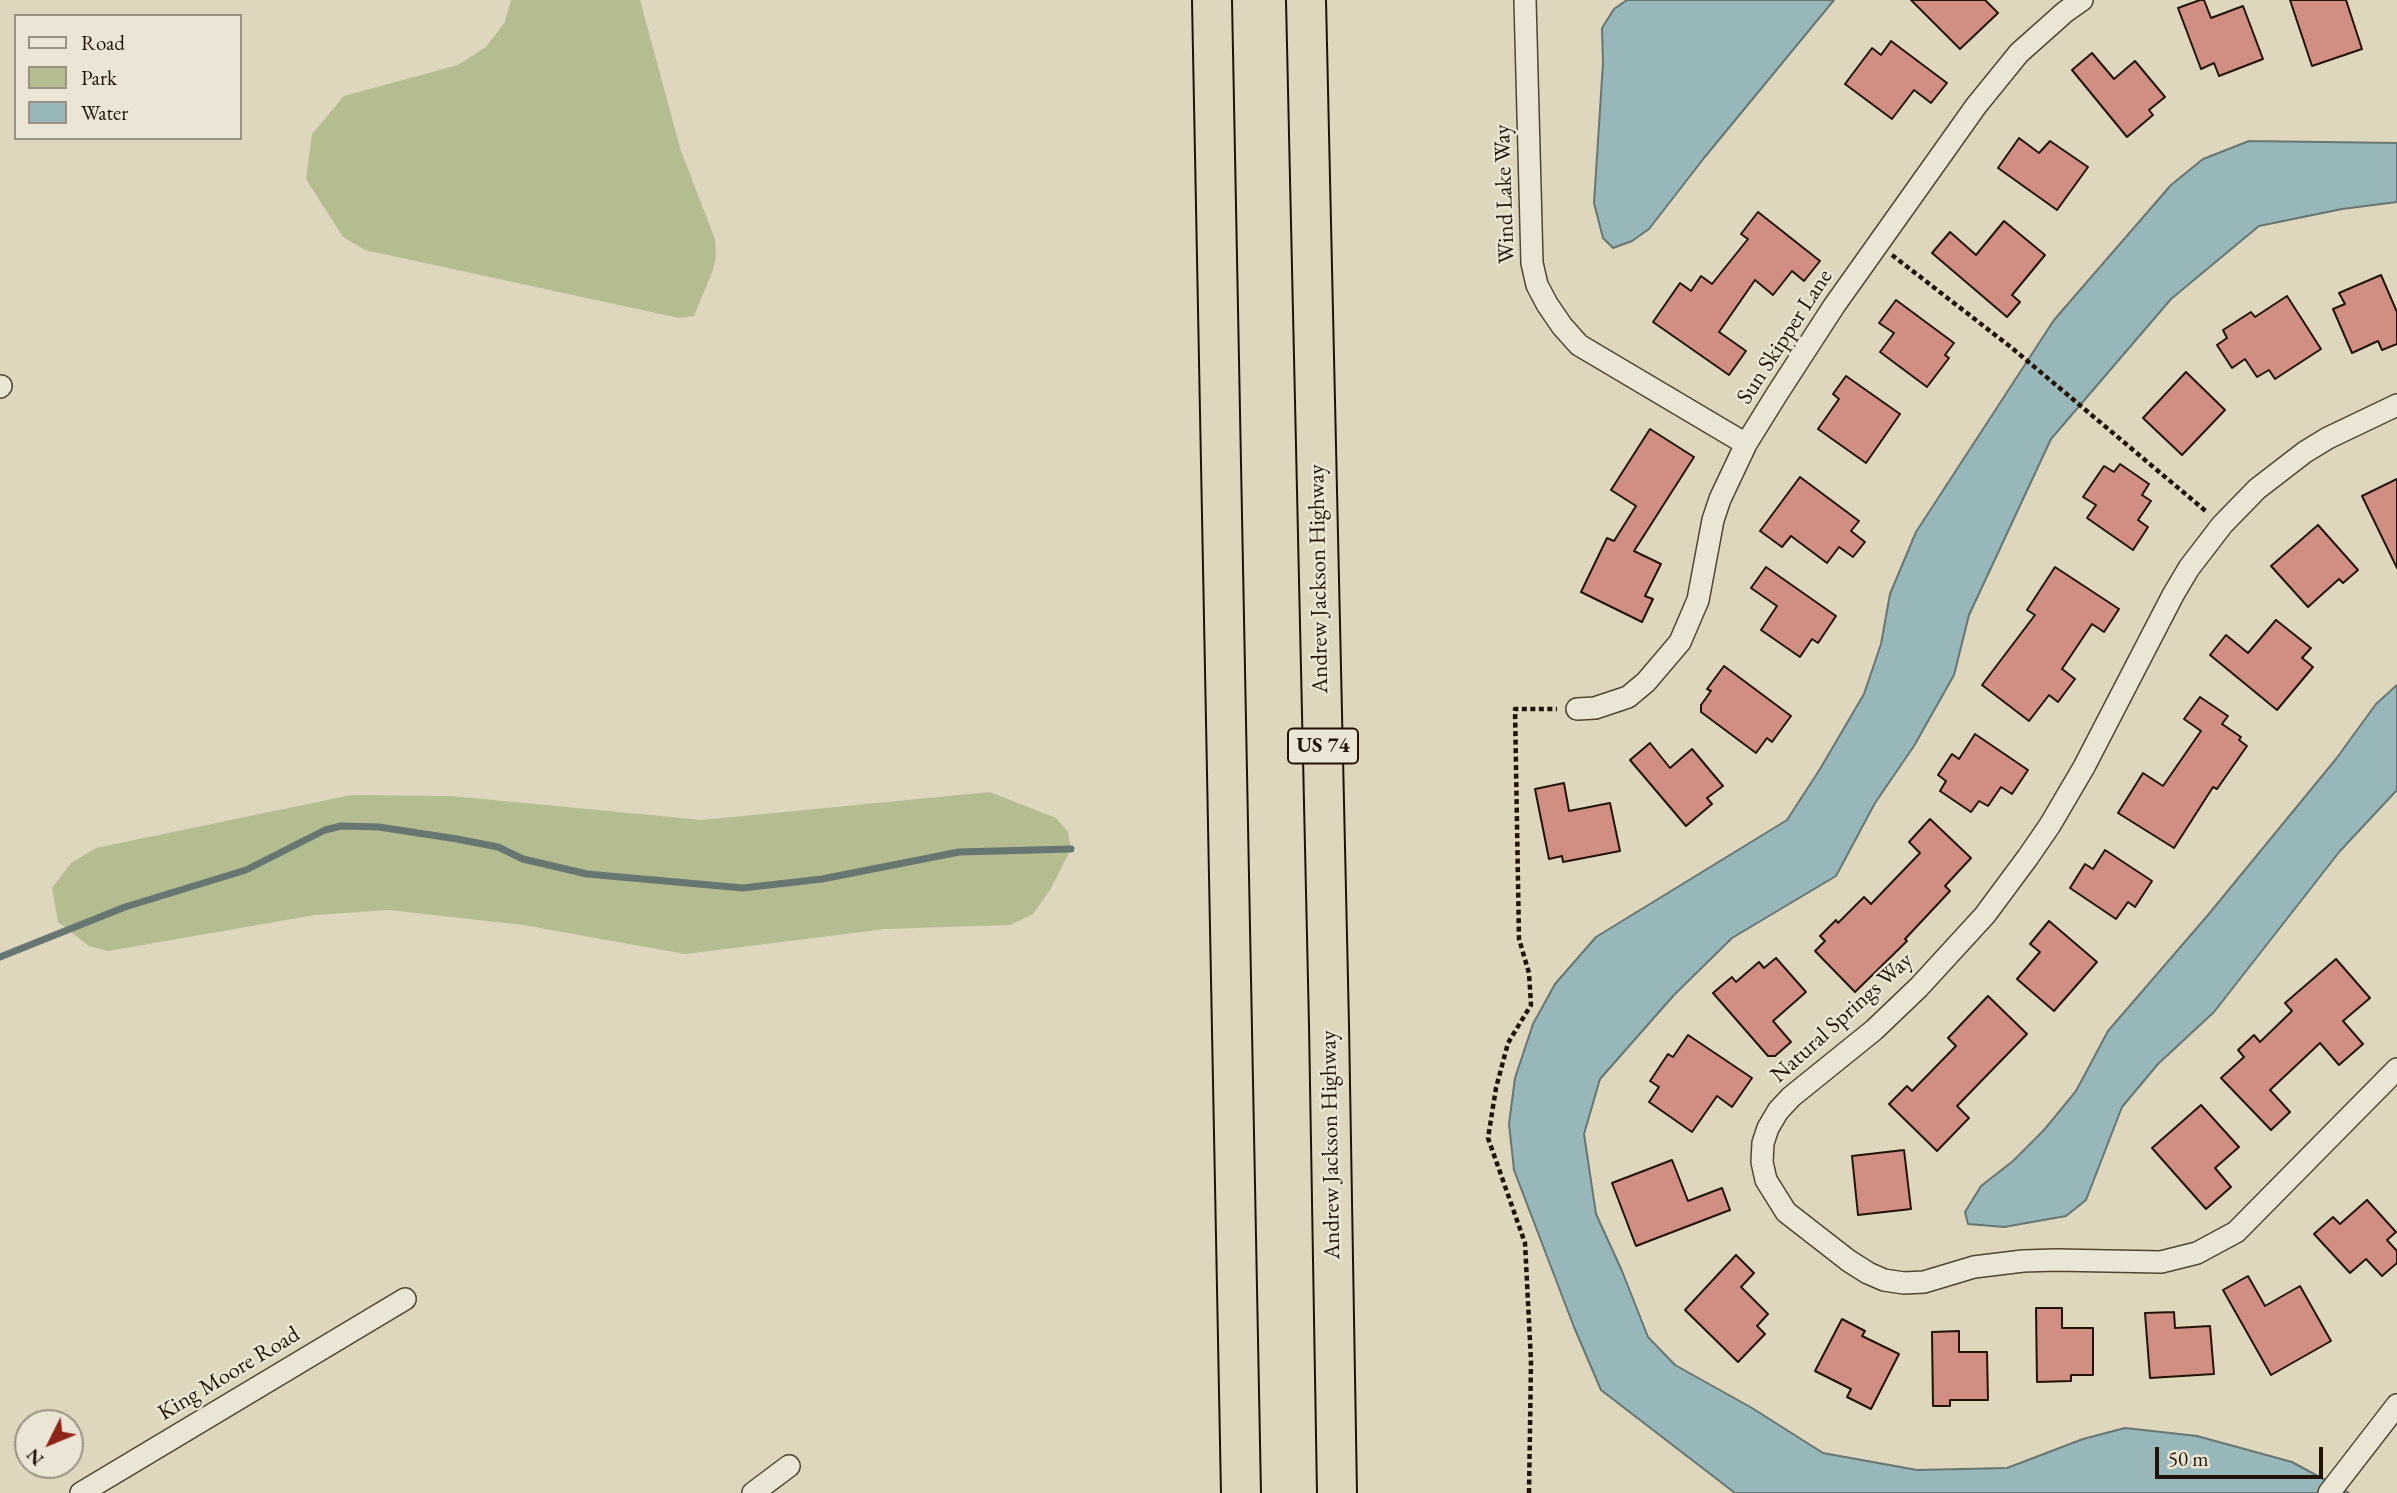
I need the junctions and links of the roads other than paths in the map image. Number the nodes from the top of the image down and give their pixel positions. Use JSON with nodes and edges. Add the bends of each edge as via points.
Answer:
{"nodes":[{"id":1,"x":1212,"y":0,"type":"edge"},
{"id":2,"x":1306,"y":0,"type":"edge"},
{"id":3,"x":1525,"y":0,"type":"edge"},
{"id":4,"x":2082,"y":0,"type":"edge"},
{"id":5,"x":2397,"y":405,"type":"edge"},
{"id":6,"x":1746,"y":444,"type":"junction"},
{"id":7,"x":1577,"y":709,"type":"road end"},
{"id":8,"x":2397,"y":1069,"type":"edge"},
{"id":9,"x":405,"y":1299,"type":"dead end"},
{"id":10,"x":2397,"y":1405,"type":"edge"},
{"id":11,"x":789,"y":1466,"type":"dead end"},
{"id":12,"x":80,"y":1493,"type":"edge"},
{"id":13,"x":753,"y":1493,"type":"edge"},
{"id":14,"x":1241,"y":1493,"type":"edge"},
{"id":15,"x":1337,"y":1493,"type":"edge"},
{"id":16,"x":2329,"y":1493,"type":"edge"}],
"edges":[{"from":1,"to":14,"type":"highway"},
{"from":2,"to":15,"type":"highway","name":"Andrew Jackson Highway","number":"US 74"},
{"from":3,"to":6,"type":"street","name":"Wind Lake Way","via":[[1532,263],[1537,285],[1579,345]]},
{"from":4,"to":6,"type":"street","name":"Sun Skipper Lane","via":[[2039,33],[1998,78],[1834,306]]},
{"from":5,"to":8,"type":"street","name":"Natural Springs Way","via":[[2305,452],[2257,489],[2222,525],[2173,595],[2084,766],[2028,857],[1985,915],[1919,987],[1777,1111],[1763,1143],[1762,1162],[1766,1180],[1786,1212],[1849,1261],[1884,1280],[1924,1282],[1974,1267],[2023,1261],[2161,1262],[2218,1243],[2250,1220]]},
{"from":6,"to":7,"type":"street","name":"Sun Skipper Lane","via":[[1713,520],[1698,600],[1680,642],[1628,697]]},
{"from":9,"to":12,"type":"street","name":"King Moore Road"},
{"from":10,"to":16,"type":"street"},
{"from":11,"to":13,"type":"street"}]}
